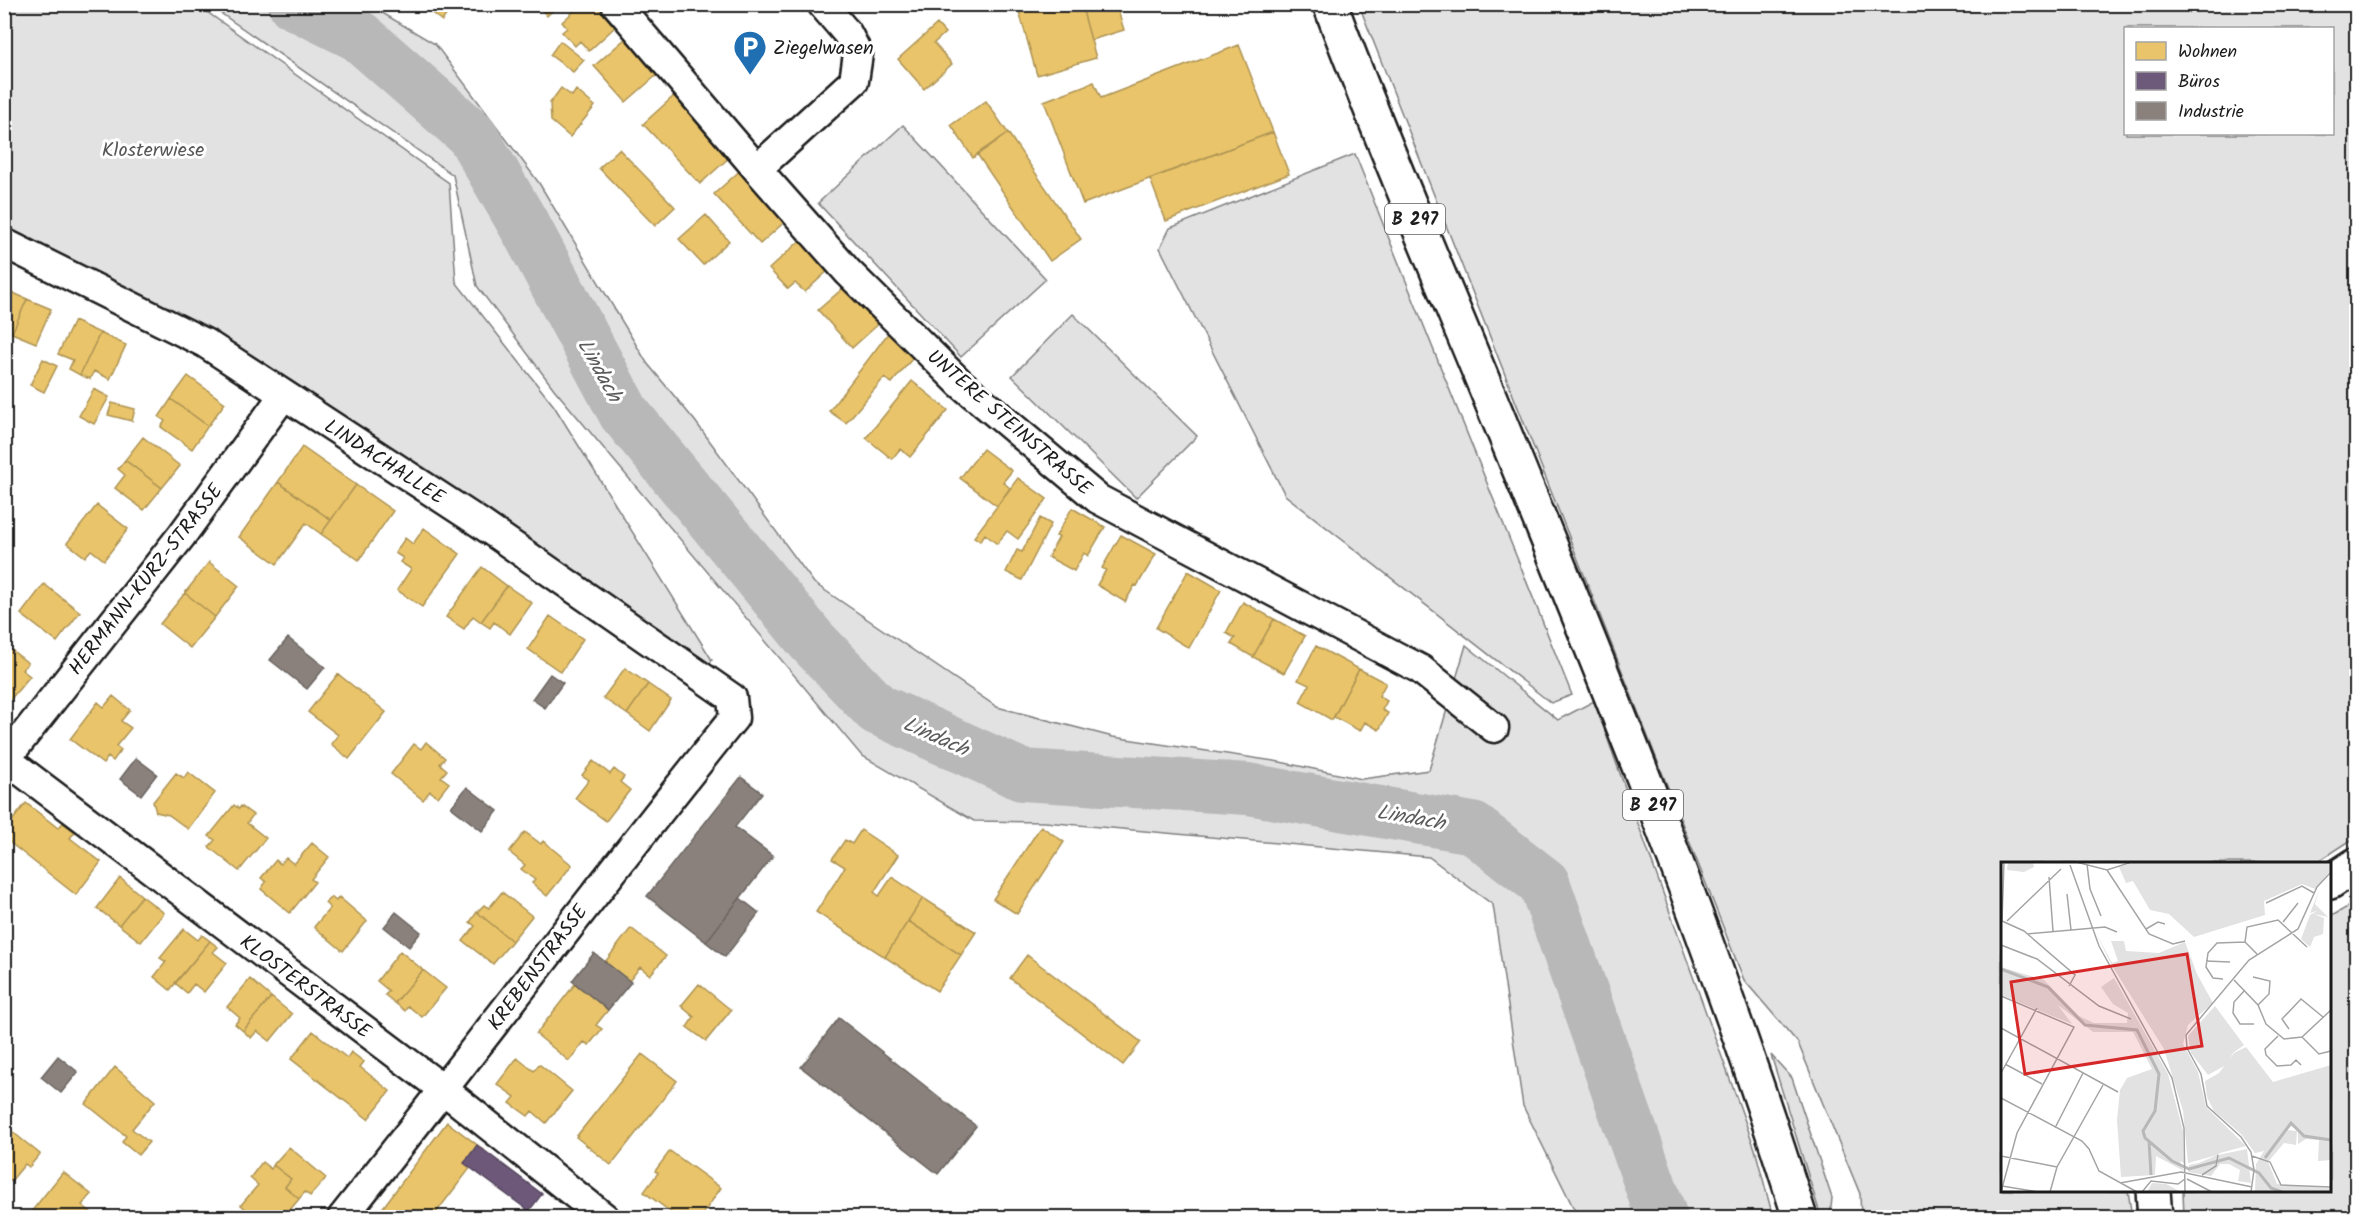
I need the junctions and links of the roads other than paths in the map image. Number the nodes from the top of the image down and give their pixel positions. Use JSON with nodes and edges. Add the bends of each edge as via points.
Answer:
{"nodes":[{"id":1,"x":616,"y":4,"type":"edge"},
{"id":2,"x":822,"y":4,"type":"edge"},
{"id":3,"x":1330,"y":4,"type":"edge"},
{"id":4,"x":757,"y":170,"type":"junction"},
{"id":5,"x":4,"y":243,"type":"edge"},
{"id":6,"x":283,"y":396,"type":"junction"},
{"id":7,"x":734,"y":718,"type":"joint"},
{"id":8,"x":1494,"y":728,"type":"dead end"},
{"id":9,"x":5,"y":759,"type":"edge"},
{"id":10,"x":2356,"y":866,"type":"edge"},
{"id":11,"x":2331,"y":881,"type":"edge"},
{"id":12,"x":444,"y":1090,"type":"junction"},
{"id":13,"x":2153,"y":1192,"type":"edge"},
{"id":14,"x":342,"y":1218,"type":"edge"},
{"id":15,"x":605,"y":1218,"type":"edge"},
{"id":16,"x":1800,"y":1218,"type":"edge"},
{"id":17,"x":2155,"y":1218,"type":"edge"}],
"edges":[{"from":1,"to":4,"type":"street","name":"UNTERE STEINSTRASSE"},
{"from":2,"to":4,"type":"street","via":[[847,33],[858,54],[854,81]]},
{"from":3,"to":16,"type":"main road","number":"B 297","via":[[1616,710],[1726,994]]},
{"from":4,"to":8,"type":"street","name":"UNTERE STEINSTRASSE","via":[[848,272],[960,383],[1098,499],[1420,669]]},
{"from":5,"to":6,"type":"street","name":"LINDACHALLEE","via":[[205,343]]},
{"from":6,"to":7,"type":"street","name":"LINDACHALLEE","via":[[480,523],[732,698]]},
{"from":6,"to":9,"type":"street","name":"HERMANN-KURZ-STRASSE","via":[[182,535]]},
{"from":7,"to":12,"type":"street","name":"KREBENSTRASSE","via":[[613,868]]},
{"from":9,"to":12,"type":"street","name":"KLOSTERSTRASSE"},
{"from":10,"to":11,"type":"main road"},
{"from":12,"to":14,"type":"street","name":"KREBENSTRASSE"},
{"from":12,"to":15,"type":"street","name":"KLOSTERSTRASSE"},
{"from":13,"to":17,"type":"main road"}]}
